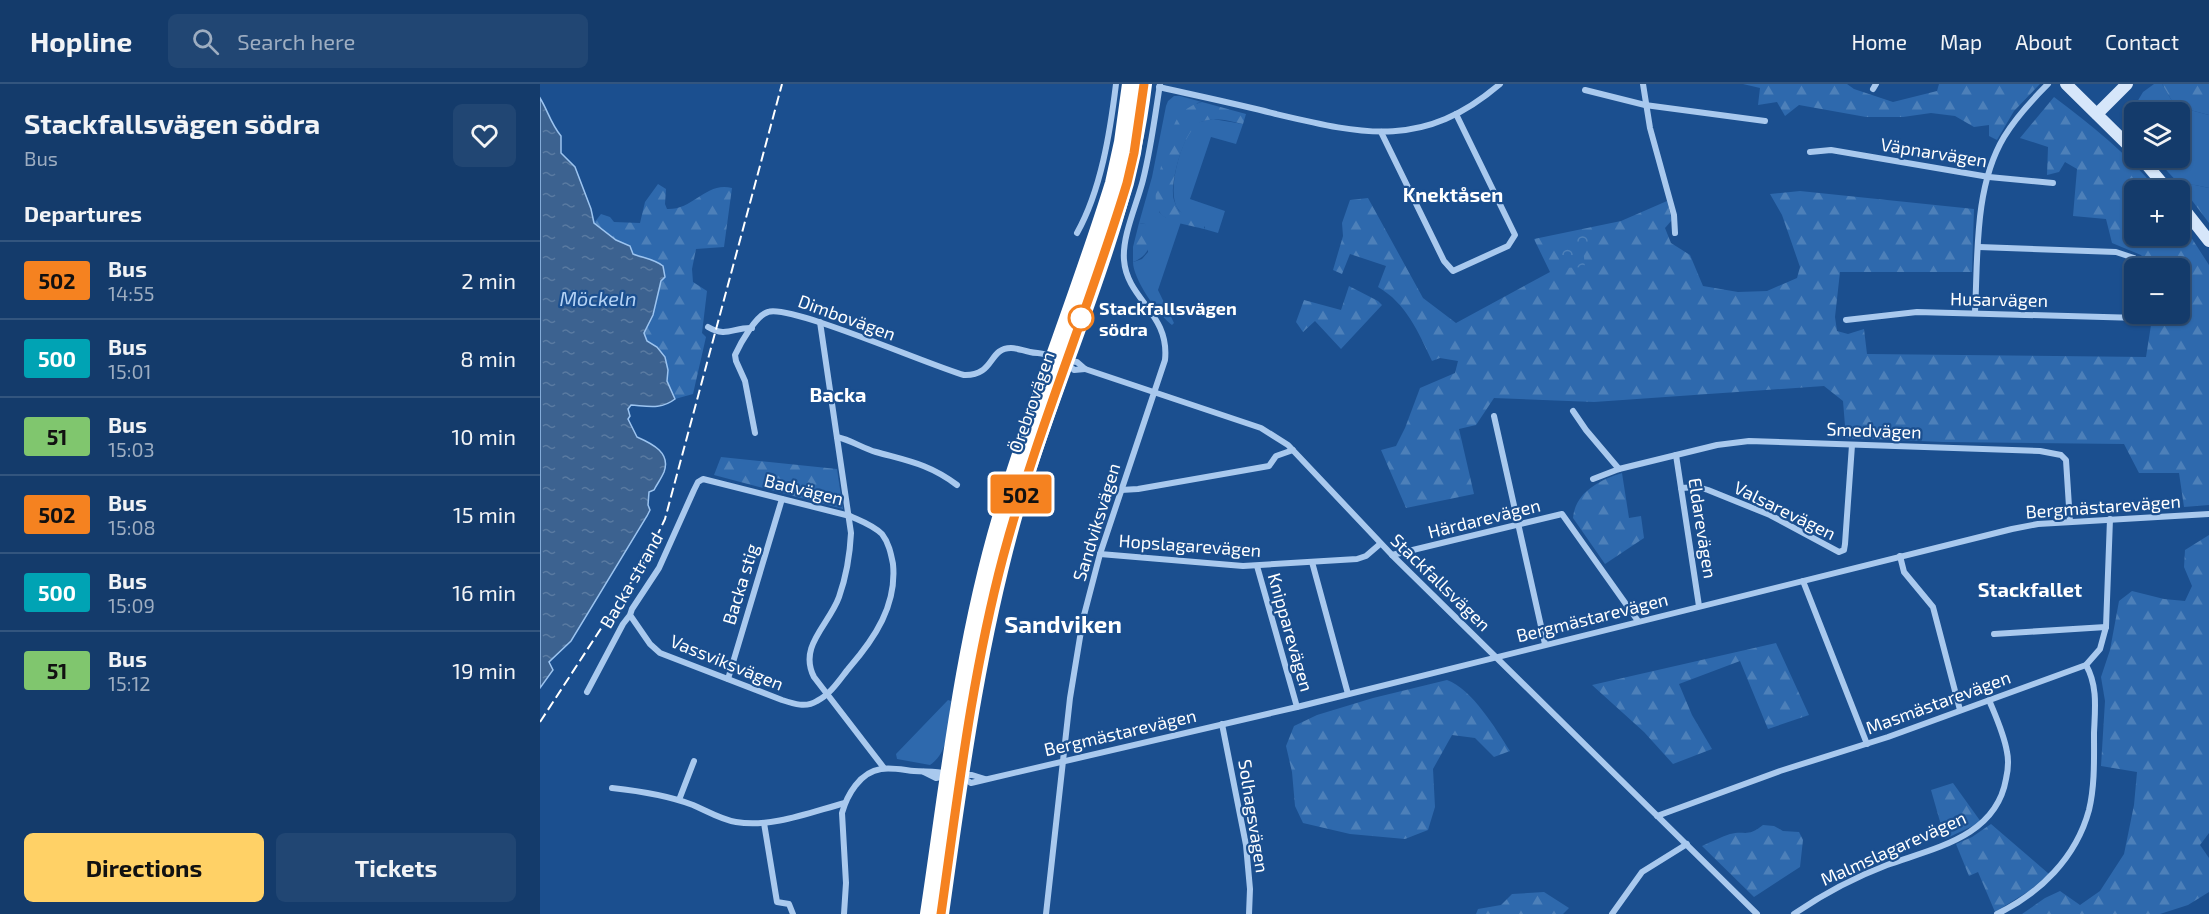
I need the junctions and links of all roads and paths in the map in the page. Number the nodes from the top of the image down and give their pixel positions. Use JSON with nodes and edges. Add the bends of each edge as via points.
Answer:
{"nodes":[{"id":1,"x":1116,"y":84,"type":"edge"},
{"id":2,"x":1130,"y":84,"type":"edge"},
{"id":3,"x":1500,"y":84,"type":"edge"},
{"id":4,"x":1643,"y":84,"type":"edge"},
{"id":5,"x":2048,"y":84,"type":"edge"},
{"id":6,"x":2066,"y":84,"type":"edge"},
{"id":7,"x":2127,"y":84,"type":"edge"},
{"id":8,"x":1154,"y":85,"type":"edge"},
{"id":9,"x":1585,"y":90,"type":"dead end"},
{"id":10,"x":1646,"y":105,"type":"junction"},
{"id":11,"x":1456,"y":114,"type":"junction"},
{"id":12,"x":2097,"y":114,"type":"junction"},
{"id":13,"x":1765,"y":121,"type":"dead end"},
{"id":14,"x":1381,"y":132,"type":"junction"},
{"id":15,"x":2124,"y":141,"type":"edge"},
{"id":16,"x":1810,"y":152,"type":"dead end"},
{"id":17,"x":2149,"y":168,"type":"edge"},
{"id":18,"x":1989,"y":177,"type":"junction"},
{"id":19,"x":2160,"y":180,"type":"edge"},
{"id":20,"x":2052,"y":183,"type":"dead end"},
{"id":21,"x":2190,"y":216,"type":"edge"},
{"id":22,"x":1077,"y":233,"type":"dead end"},
{"id":23,"x":1675,"y":233,"type":"dead end"},
{"id":24,"x":2209,"y":240,"type":"edge"},
{"id":25,"x":1979,"y":247,"type":"junction"},
{"id":26,"x":2134,"y":258,"type":"edge"},
{"id":27,"x":1975,"y":312,"type":"junction"},
{"id":28,"x":2124,"y":317,"type":"edge"},
{"id":29,"x":1846,"y":320,"type":"dead end"},
{"id":30,"x":820,"y":322,"type":"junction"},
{"id":31,"x":708,"y":327,"type":"dead end"},
{"id":32,"x":752,"y":328,"type":"junction"},
{"id":33,"x":1059,"y":360,"type":"junction"},
{"id":34,"x":1154,"y":391,"type":"junction"},
{"id":35,"x":1573,"y":411,"type":"dead end"},
{"id":36,"x":1494,"y":416,"type":"dead end"},
{"id":37,"x":755,"y":434,"type":"dead end"},
{"id":38,"x":837,"y":437,"type":"junction"},
{"id":39,"x":1852,"y":445,"type":"junction"},
{"id":40,"x":1293,"y":450,"type":"junction"},
{"id":41,"x":1676,"y":455,"type":"junction"},
{"id":42,"x":1619,"y":469,"type":"junction"},
{"id":43,"x":1593,"y":479,"type":"dead end"},
{"id":44,"x":698,"y":482,"type":"joint"},
{"id":45,"x":957,"y":485,"type":"dead end"},
{"id":46,"x":1682,"y":488,"type":"junction"},
{"id":47,"x":1121,"y":490,"type":"junction"},
{"id":48,"x":782,"y":499,"type":"junction"},
{"id":49,"x":2209,"y":514,"type":"edge"},
{"id":50,"x":850,"y":516,"type":"junction"},
{"id":51,"x":2110,"y":519,"type":"junction"},
{"id":52,"x":2070,"y":522,"type":"junction"},
{"id":53,"x":1519,"y":525,"type":"junction"},
{"id":54,"x":1380,"y":544,"type":"junction"},
{"id":55,"x":1100,"y":554,"type":"junction"},
{"id":56,"x":1392,"y":555,"type":"junction"},
{"id":57,"x":1900,"y":556,"type":"junction"},
{"id":58,"x":1311,"y":562,"type":"junction"},
{"id":59,"x":1257,"y":566,"type":"junction"},
{"id":60,"x":1803,"y":581,"type":"junction"},
{"id":61,"x":1699,"y":606,"type":"junction"},
{"id":62,"x":630,"y":615,"type":"junction"},
{"id":63,"x":1638,"y":621,"type":"junction"},
{"id":64,"x":2106,"y":627,"type":"junction"},
{"id":65,"x":1994,"y":634,"type":"dead end"},
{"id":66,"x":1545,"y":644,"type":"junction"},
{"id":67,"x":1496,"y":657,"type":"junction"},
{"id":68,"x":2086,"y":665,"type":"junction"},
{"id":69,"x":728,"y":679,"type":"junction"},
{"id":70,"x":587,"y":692,"type":"dead end"},
{"id":71,"x":827,"y":694,"type":"junction"},
{"id":72,"x":1348,"y":694,"type":"junction"},
{"id":73,"x":1989,"y":700,"type":"junction"},
{"id":74,"x":1296,"y":707,"type":"junction"},
{"id":75,"x":1960,"y":710,"type":"junction"},
{"id":76,"x":1222,"y":724,"type":"junction"},
{"id":77,"x":1867,"y":744,"type":"junction"},
{"id":78,"x":694,"y":761,"type":"dead end"},
{"id":79,"x":1062,"y":761,"type":"junction"},
{"id":80,"x":884,"y":768,"type":"junction"},
{"id":81,"x":954,"y":775,"type":"junction"},
{"id":82,"x":612,"y":788,"type":"dead end"},
{"id":83,"x":679,"y":800,"type":"junction"},
{"id":84,"x":845,"y":803,"type":"junction"},
{"id":85,"x":1657,"y":816,"type":"junction"},
{"id":86,"x":764,"y":823,"type":"junction"},
{"id":87,"x":1687,"y":844,"type":"junction"},
{"id":88,"x":793,"y":914,"type":"edge"},
{"id":89,"x":844,"y":914,"type":"edge"},
{"id":90,"x":928,"y":914,"type":"edge"},
{"id":91,"x":941,"y":914,"type":"edge"},
{"id":92,"x":1046,"y":914,"type":"edge"},
{"id":93,"x":1249,"y":914,"type":"edge"},
{"id":94,"x":1614,"y":914,"type":"edge"},
{"id":95,"x":1757,"y":914,"type":"edge"},
{"id":96,"x":1794,"y":914,"type":"edge"},
{"id":97,"x":1997,"y":914,"type":"edge"}],
"edges":[{"from":1,"to":22,"type":"street","via":[[1101,164]]},
{"from":2,"to":33,"type":"highway","name":"Örebrovägen","via":[[1113,183]]},
{"from":3,"to":11,"type":"street"},
{"from":4,"to":10,"type":"street"},
{"from":5,"to":18,"type":"street","via":[[2003,138]]},
{"from":6,"to":12,"type":"street"},
{"from":7,"to":12,"type":"street"},
{"from":8,"to":14,"type":"street","via":[[1338,129]]},
{"from":8,"to":33,"type":"highway","name":"Örebrovägen","via":[[1109,240]]},
{"from":8,"to":34,"type":"street","name":"Sandviksvägen","via":[[1153,136],[1124,260],[1132,286],[1155,317],[1166,347]]},
{"from":9,"to":10,"type":"street"},
{"from":10,"to":13,"type":"street"},
{"from":10,"to":23,"type":"street","via":[[1674,215]]},
{"from":11,"to":14,"type":"street","via":[[1418,128]]},
{"from":11,"to":14,"type":"street","via":[[1515,235],[1508,246],[1453,271],[1444,261]]},
{"from":12,"to":15,"type":"street"},
{"from":16,"to":18,"type":"street","name":"Väpnarvägen","via":[[1831,150]]},
{"from":17,"to":19,"type":"street"},
{"from":18,"to":20,"type":"street","name":"Väpnarvägen"},
{"from":18,"to":25,"type":"street"},
{"from":21,"to":24,"type":"street"},
{"from":25,"to":26,"type":"street","via":[[2116,252]]},
{"from":25,"to":27,"type":"street"},
{"from":27,"to":28,"type":"street","name":"Husarvägen"},
{"from":27,"to":29,"type":"street","name":"Husarvägen","via":[[1917,312]]},
{"from":30,"to":32,"type":"street","name":"Dimbovägen","via":[[773,310],[759,316]]},
{"from":30,"to":33,"type":"street","name":"Dimbovägen","via":[[964,375],[976,376],[1003,349],[1043,352]]},
{"from":30,"to":38,"type":"street"},
{"from":31,"to":32,"type":"street","via":[[723,333]]},
{"from":32,"to":37,"type":"street","name":"Dimbovägen","via":[[735,355],[745,381]]},
{"from":33,"to":34,"type":"street","name":"Stackfallsvägen","via":[[1074,370],[1085,369]]},
{"from":33,"to":81,"type":"highway","name":"Örebrovägen","via":[[1016,466],[986,569],[966,662]]},
{"from":34,"to":40,"type":"street","name":"Stackfallsvägen","via":[[1261,428]]},
{"from":34,"to":47,"type":"street","name":"Sandviksvägen"},
{"from":35,"to":42,"type":"street"},
{"from":36,"to":53,"type":"street"},
{"from":38,"to":45,"type":"street","via":[[914,461]]},
{"from":38,"to":50,"type":"street"},
{"from":39,"to":41,"type":"street","name":"Smedvägen","via":[[1749,441]]},
{"from":39,"to":46,"type":"street","name":"Valsarevägen","via":[[1845,544],[1839,552],[1730,498],[1698,487]]},
{"from":39,"to":52,"type":"street","name":"Smedvägen","via":[[2053,452],[2066,460]]},
{"from":40,"to":47,"type":"street","via":[[1276,456],[1269,466]]},
{"from":40,"to":54,"type":"street","name":"Stackfallsvägen"},
{"from":41,"to":42,"type":"street","name":"Smedvägen"},
{"from":41,"to":46,"type":"street","name":"Eldarevägen"},
{"from":42,"to":43,"type":"street","name":"Smedvägen"},
{"from":44,"to":48,"type":"street","name":"Badvägen","via":[[703,479]]},
{"from":44,"to":62,"type":"street","name":"Backa strand","via":[[662,562]]},
{"from":46,"to":61,"type":"street","name":"Eldarevägen"},
{"from":47,"to":55,"type":"street","name":"Sandviksvägen"},
{"from":48,"to":50,"type":"street","name":"Badvägen"},
{"from":48,"to":69,"type":"street","name":"Backa stig"},
{"from":49,"to":51,"type":"street","name":"Bergmästarevägen"},
{"from":50,"to":71,"type":"street","via":[[850,551],[839,596],[809,653],[810,669]]},
{"from":50,"to":71,"type":"street","name":"Badvägen","via":[[883,536],[891,550],[894,587],[881,622]]},
{"from":51,"to":52,"type":"street","name":"Bergmästarevägen"},
{"from":51,"to":64,"type":"street"},
{"from":52,"to":57,"type":"street","name":"Bergmästarevägen","via":[[2025,526]]},
{"from":53,"to":56,"type":"street","name":"Härdarevägen"},
{"from":53,"to":63,"type":"street","name":"Härdarevägen","via":[[1562,514]]},
{"from":53,"to":66,"type":"street"},
{"from":54,"to":56,"type":"street","name":"Stackfallsvägen"},
{"from":54,"to":58,"type":"street","name":"Hopslagarevägen","via":[[1358,559]]},
{"from":55,"to":59,"type":"street","name":"Hopslagarevägen"},
{"from":55,"to":79,"type":"street","name":"Sandviksvägen","via":[[1083,619]]},
{"from":56,"to":67,"type":"street","name":"Stackfallsvägen"},
{"from":57,"to":60,"type":"street","name":"Bergmästarevägen"},
{"from":57,"to":75,"type":"street","via":[[1904,572],[1933,607]]},
{"from":58,"to":59,"type":"street","name":"Hopslagarevägen"},
{"from":58,"to":72,"type":"street"},
{"from":59,"to":74,"type":"street","name":"Knipparevägen"},
{"from":60,"to":61,"type":"street","name":"Bergmästarevägen"},
{"from":60,"to":77,"type":"street"},
{"from":61,"to":63,"type":"street","name":"Bergmästarevägen"},
{"from":62,"to":69,"type":"street","name":"Vassviksvägen","via":[[660,653]]},
{"from":62,"to":70,"type":"street","name":"Backa strand"},
{"from":63,"to":66,"type":"street","name":"Bergmästarevägen"},
{"from":64,"to":65,"type":"street"},
{"from":64,"to":68,"type":"street","via":[[2100,649]]},
{"from":66,"to":67,"type":"street","name":"Bergmästarevägen"},
{"from":67,"to":72,"type":"street","name":"Bergmästarevägen"},
{"from":67,"to":85,"type":"street","name":"Stackfallsvägen"},
{"from":68,"to":73,"type":"street","name":"Masmästarevägen"},
{"from":68,"to":97,"type":"street","via":[[2095,704],[2094,775],[2084,823],[2071,851],[2048,879]]},
{"from":69,"to":71,"type":"street","name":"Vassviksvägen","via":[[796,705],[817,702]]},
{"from":71,"to":80,"type":"street"},
{"from":72,"to":74,"type":"street","name":"Bergmästarevägen"},
{"from":73,"to":75,"type":"street","name":"Masmästarevägen"},
{"from":73,"to":96,"type":"street","name":"Malmslagarevägen","via":[[2005,742],[2008,763],[2004,790],[1985,822],[1952,841],[1848,881]]},
{"from":74,"to":76,"type":"street","name":"Bergmästarevägen"},
{"from":75,"to":77,"type":"street","name":"Masmästarevägen"},
{"from":76,"to":79,"type":"street","name":"Bergmästarevägen"},
{"from":76,"to":93,"type":"street","name":"Solhagsvägen","via":[[1246,845]]},
{"from":77,"to":85,"type":"street","name":"Masmästarevägen"},
{"from":78,"to":83,"type":"street"},
{"from":79,"to":81,"type":"street","name":"Bergmästarevägen","via":[[971,783]]},
{"from":79,"to":92,"type":"street","name":"Sandviksvägen"},
{"from":80,"to":81,"type":"street","via":[[923,772],[936,778]]},
{"from":80,"to":84,"type":"street","via":[[862,778]]},
{"from":81,"to":90,"type":"highway","name":"Örebrovägen"},
{"from":81,"to":91,"type":"highway","name":"Örebrovägen"},
{"from":82,"to":83,"type":"street"},
{"from":83,"to":86,"type":"street","via":[[734,822]]},
{"from":84,"to":86,"type":"street"},
{"from":84,"to":89,"type":"street"},
{"from":85,"to":87,"type":"street","name":"Stackfallsvägen"},
{"from":86,"to":88,"type":"street","via":[[777,902],[789,904]]},
{"from":87,"to":94,"type":"street","via":[[1642,872]]},
{"from":87,"to":95,"type":"street","name":"Stackfallsvägen"}]}
